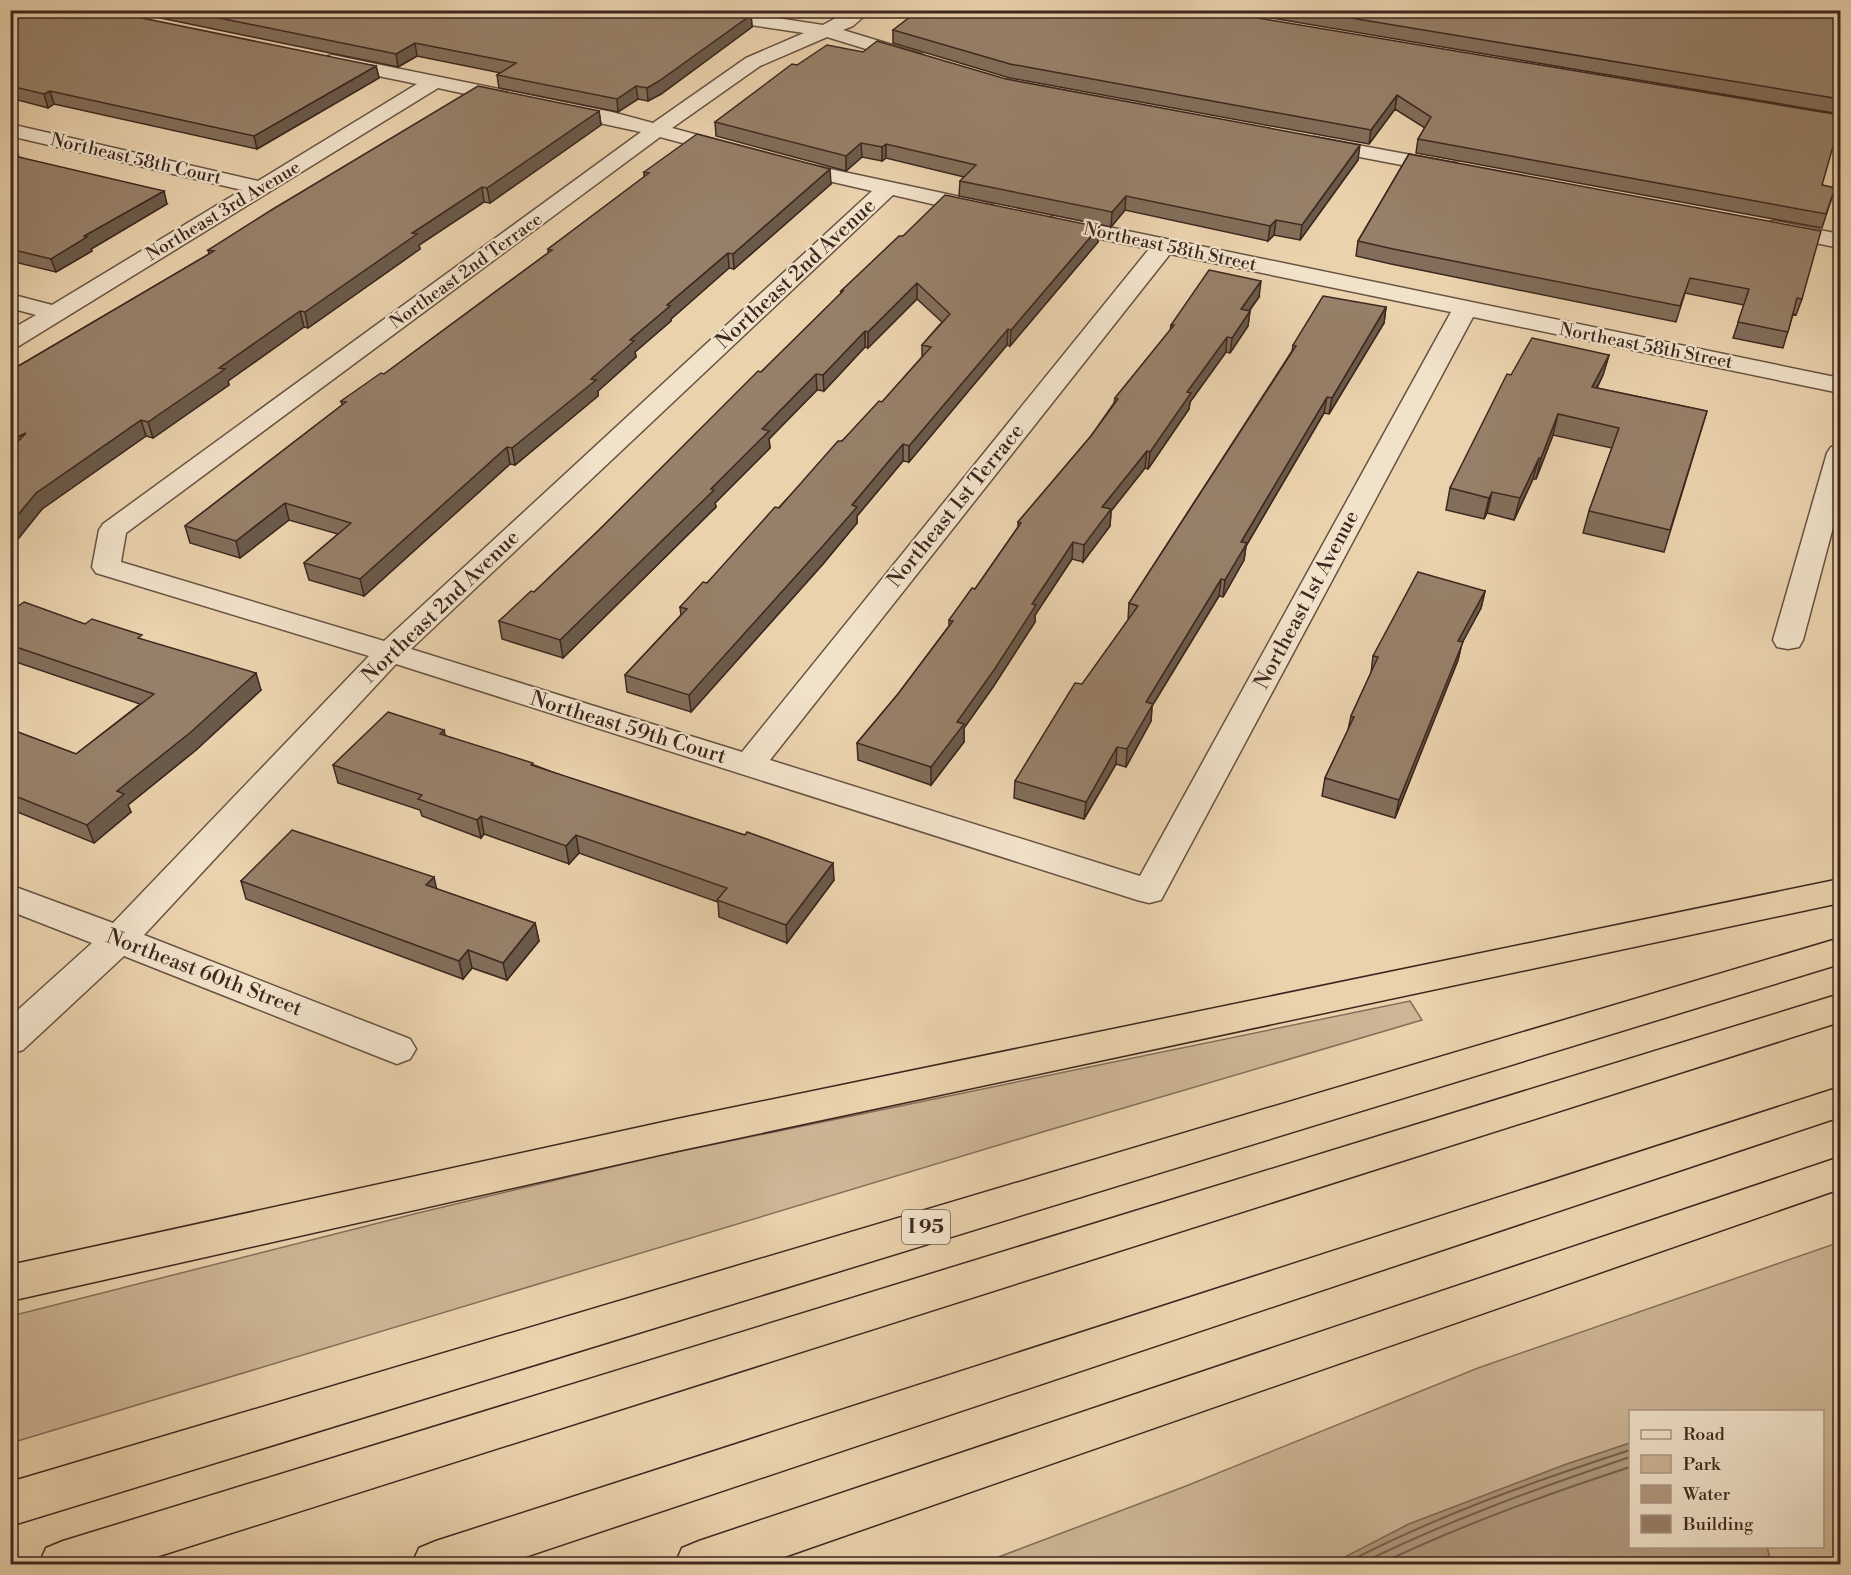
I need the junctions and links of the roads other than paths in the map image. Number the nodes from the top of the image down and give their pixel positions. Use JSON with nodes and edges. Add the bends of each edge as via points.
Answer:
{"nodes":[{"id":1,"x":685,"y":10,"type":"edge"},
{"id":2,"x":862,"y":10,"type":"edge"},
{"id":3,"x":826,"y":31,"type":"junction"},
{"id":4,"x":309,"y":57,"type":"edge"},
{"id":5,"x":937,"y":66,"type":"edge"},
{"id":6,"x":435,"y":82,"type":"junction"},
{"id":7,"x":659,"y":129,"type":"junction"},
{"id":8,"x":10,"y":130,"type":"edge"},
{"id":9,"x":1298,"y":140,"type":"edge"},
{"id":10,"x":1463,"y":170,"type":"edge"},
{"id":11,"x":261,"y":188,"type":"junction"},
{"id":12,"x":887,"y":189,"type":"junction"},
{"id":13,"x":1003,"y":213,"type":"edge"},
{"id":14,"x":1037,"y":220,"type":"edge"},
{"id":15,"x":1758,"y":225,"type":"edge"},
{"id":16,"x":1840,"y":240,"type":"edge"},
{"id":17,"x":1164,"y":246,"type":"junction"},
{"id":18,"x":10,"y":301,"type":"edge"},
{"id":19,"x":1465,"y":309,"type":"junction"},
{"id":20,"x":55,"y":313,"type":"junction"},
{"id":21,"x":10,"y":341,"type":"edge"},
{"id":22,"x":1840,"y":386,"type":"edge"},
{"id":23,"x":1840,"y":453,"type":"edge"},
{"id":24,"x":106,"y":567,"type":"joint"},
{"id":25,"x":1788,"y":640,"type":"dead end"},
{"id":26,"x":390,"y":652,"type":"junction"},
{"id":27,"x":749,"y":765,"type":"junction"},
{"id":28,"x":1149,"y":891,"type":"joint"},
{"id":29,"x":1840,"y":891,"type":"edge"},
{"id":30,"x":10,"y":897,"type":"edge"},
{"id":31,"x":119,"y":939,"type":"junction"},
{"id":32,"x":1840,"y":951,"type":"edge"},
{"id":33,"x":1840,"y":1008,"type":"edge"},
{"id":34,"x":10,"y":1040,"type":"edge"},
{"id":35,"x":398,"y":1049,"type":"dead end"},
{"id":36,"x":1840,"y":1102,"type":"edge"},
{"id":37,"x":1840,"y":1173,"type":"edge"},
{"id":38,"x":10,"y":1283,"type":"edge"},
{"id":39,"x":10,"y":1504,"type":"edge"},
{"id":40,"x":63,"y":1564,"type":"edge"},
{"id":41,"x":436,"y":1564,"type":"edge"},
{"id":42,"x":699,"y":1564,"type":"edge"}],
"edges":[{"from":1,"to":3,"type":"street"},
{"from":2,"to":3,"type":"street","name":"Northeast 2nd Terrace"},
{"from":3,"to":5,"type":"street"},
{"from":3,"to":7,"type":"street","name":"Northeast 2nd Terrace","via":[[753,62]]},
{"from":4,"to":6,"type":"street"},
{"from":6,"to":7,"type":"street"},
{"from":6,"to":11,"type":"street","name":"Northeast 3rd Avenue"},
{"from":7,"to":12,"type":"street"},
{"from":7,"to":24,"type":"street","name":"Northeast 2nd Terrace","via":[[114,530]]},
{"from":8,"to":11,"type":"street","name":"Northeast 58th Court"},
{"from":9,"to":10,"type":"street"},
{"from":11,"to":20,"type":"street","name":"Northeast 3rd Avenue"},
{"from":12,"to":13,"type":"street"},
{"from":12,"to":26,"type":"street","name":"Northeast 2nd Avenue"},
{"from":14,"to":17,"type":"street","name":"Northeast 58th Street"},
{"from":15,"to":16,"type":"street"},
{"from":17,"to":19,"type":"street","name":"Northeast 58th Street"},
{"from":17,"to":27,"type":"street","name":"Northeast 1st Terrace"},
{"from":18,"to":20,"type":"street"},
{"from":19,"to":22,"type":"street","name":"Northeast 58th Street"},
{"from":19,"to":28,"type":"street","name":"Northeast 1st Avenue"},
{"from":20,"to":21,"type":"street","name":"Northeast 3rd Avenue"},
{"from":23,"to":25,"type":"street"},
{"from":24,"to":26,"type":"street","name":"Northeast 59th Court"},
{"from":26,"to":27,"type":"street","name":"Northeast 59th Court"},
{"from":26,"to":31,"type":"street","name":"Northeast 2nd Avenue"},
{"from":27,"to":28,"type":"street","name":"Northeast 59th Court"},
{"from":29,"to":38,"type":"highway","via":[[677,1135]]},
{"from":30,"to":31,"type":"street","name":"Northeast 60th Street"},
{"from":31,"to":34,"type":"street","name":"Northeast 2nd Avenue"},
{"from":31,"to":35,"type":"street","name":"Northeast 60th Street"},
{"from":32,"to":39,"type":"highway","number":"I 95"},
{"from":33,"to":40,"type":"highway"},
{"from":36,"to":41,"type":"highway"},
{"from":37,"to":42,"type":"highway"}]}
